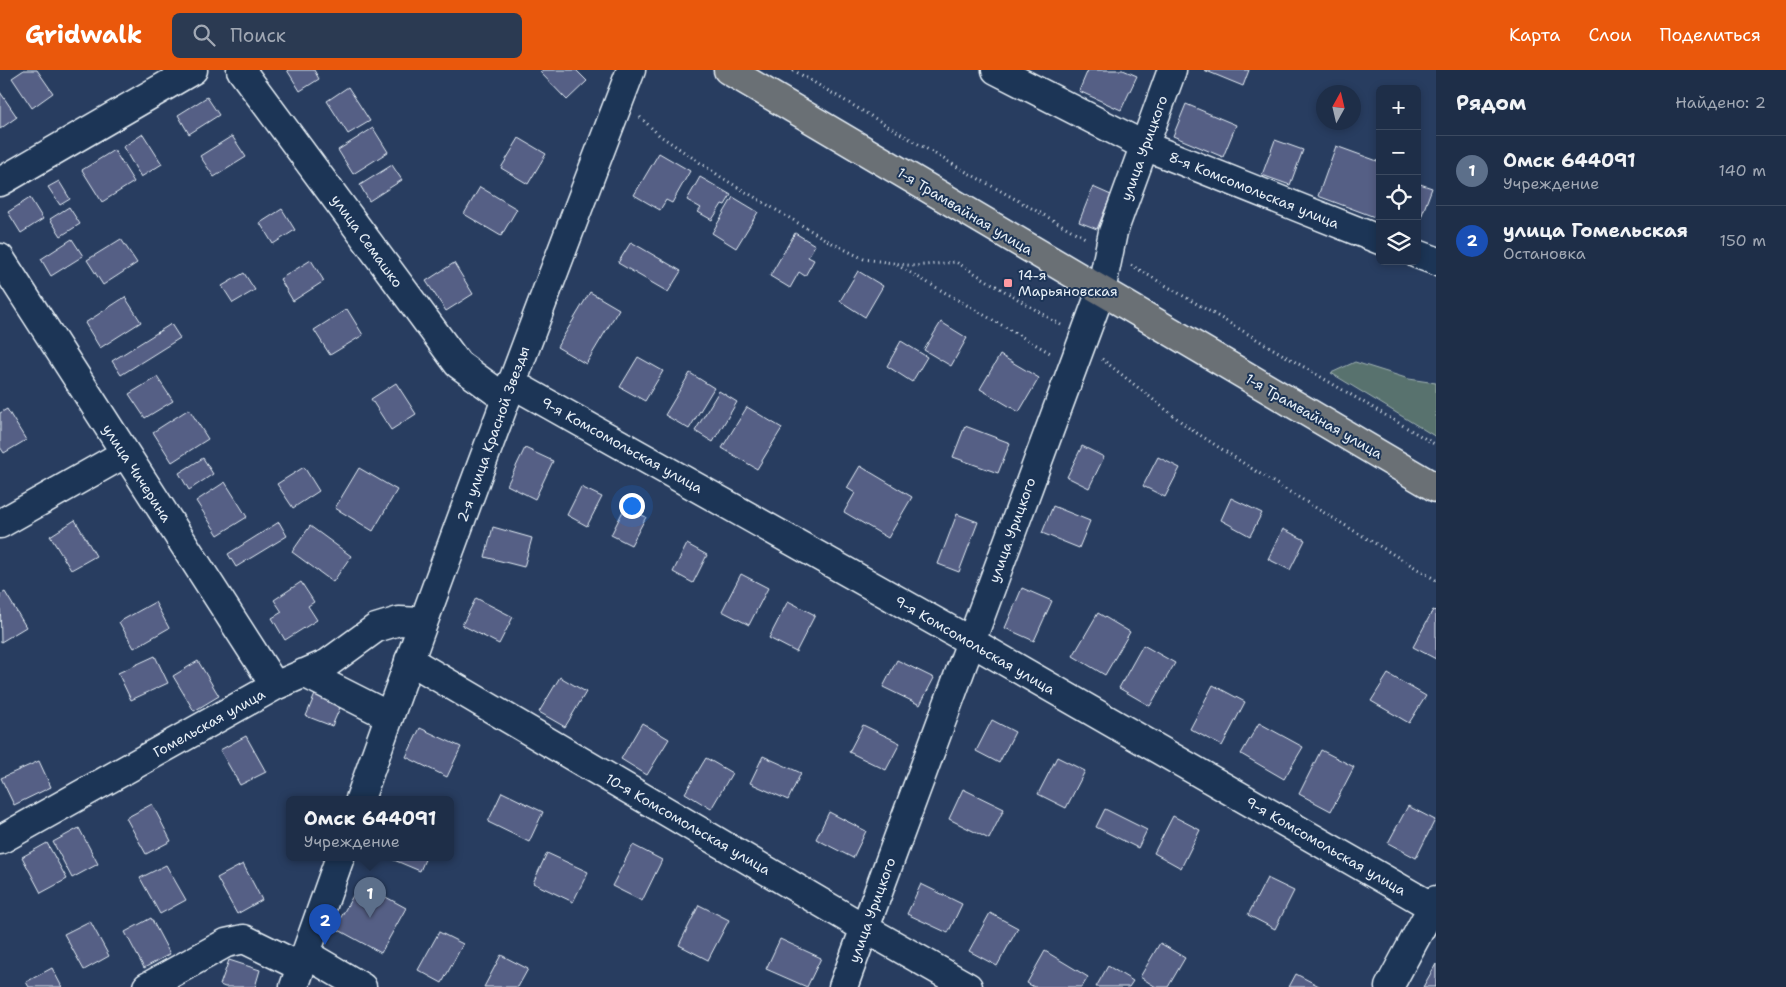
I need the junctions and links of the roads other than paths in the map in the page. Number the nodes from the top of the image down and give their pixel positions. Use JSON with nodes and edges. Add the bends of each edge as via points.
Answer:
{"nodes":[{"id":1,"x":193,"y":70,"type":"edge"},
{"id":2,"x":241,"y":70,"type":"edge"},
{"id":3,"x":631,"y":70,"type":"edge"},
{"id":4,"x":728,"y":70,"type":"edge"},
{"id":5,"x":996,"y":70,"type":"edge"},
{"id":6,"x":1172,"y":70,"type":"edge"},
{"id":7,"x":1145,"y":146,"type":"junction"},
{"id":8,"x":0,"y":182,"type":"edge"},
{"id":9,"x":1376,"y":238,"type":"edge"},
{"id":10,"x":1421,"y":255,"type":"edge"},
{"id":11,"x":0,"y":258,"type":"edge"},
{"id":12,"x":1436,"y":261,"type":"edge"},
{"id":13,"x":1101,"y":291,"type":"junction"},
{"id":14,"x":508,"y":391,"type":"junction"},
{"id":15,"x":124,"y":454,"type":"junction"},
{"id":16,"x":1436,"y":488,"type":"edge"},
{"id":17,"x":0,"y":524,"type":"edge"},
{"id":18,"x":423,"y":622,"type":"junction"},
{"id":19,"x":970,"y":641,"type":"junction"},
{"id":20,"x":408,"y":660,"type":"junction"},
{"id":21,"x":304,"y":674,"type":"junction"},
{"id":22,"x":274,"y":686,"type":"junction"},
{"id":23,"x":389,"y":716,"type":"junction"},
{"id":24,"x":361,"y":796,"type":"edge"},
{"id":25,"x":0,"y":840,"type":"edge"},
{"id":26,"x":339,"y":861,"type":"edge"},
{"id":27,"x":1435,"y":905,"type":"edge"},
{"id":28,"x":866,"y":929,"type":"junction"},
{"id":29,"x":300,"y":969,"type":"edge"},
{"id":30,"x":147,"y":987,"type":"edge"},
{"id":31,"x":362,"y":987,"type":"edge"},
{"id":32,"x":843,"y":987,"type":"edge"},
{"id":33,"x":968,"y":987,"type":"edge"},
{"id":34,"x":1389,"y":987,"type":"edge"}],
"edges":[{"from":1,"to":8,"type":"street"},
{"from":2,"to":14,"type":"street","name":"улица Семашко","via":[[458,364]]},
{"from":3,"to":14,"type":"street","name":"2-я улица Красной Звезды"},
{"from":4,"to":13,"type":"main road","name":"1-я Трамвайная улица"},
{"from":5,"to":7,"type":"street","name":"8-я Комсомольская улица"},
{"from":6,"to":7,"type":"street","name":"улица Урицкого"},
{"from":7,"to":9,"type":"street","name":"8-я Комсомольская улица"},
{"from":7,"to":13,"type":"street","name":"улица Урицкого","via":[[1113,232]]},
{"from":10,"to":12,"type":"street"},
{"from":11,"to":15,"type":"street","name":"улица Чичерина"},
{"from":13,"to":16,"type":"main road","name":"1-я Трамвайная улица"},
{"from":13,"to":19,"type":"street","name":"улица Урицкого"},
{"from":14,"to":18,"type":"street","name":"2-я улица Красной Звезды"},
{"from":14,"to":19,"type":"street","name":"9-я Комсомольская улица"},
{"from":15,"to":17,"type":"street"},
{"from":15,"to":22,"type":"street","name":"улица Чичерина"},
{"from":18,"to":20,"type":"street","name":"2-я улица Красной Звезды"},
{"from":18,"to":21,"type":"street","name":"Гомельская улица","via":[[399,621],[376,628],[328,662]]},
{"from":19,"to":27,"type":"street","name":"9-я Комсомольская улица"},
{"from":19,"to":28,"type":"street","name":"улица Урицкого"},
{"from":20,"to":23,"type":"street","name":"2-я улица Красной Звезды"},
{"from":20,"to":28,"type":"street","name":"10-я Комсомольская улица"},
{"from":21,"to":22,"type":"street","name":"Гомельская улица"},
{"from":21,"to":23,"type":"street"},
{"from":22,"to":25,"type":"street","name":"Гомельская улица"},
{"from":23,"to":24,"type":"street","name":"2-я улица Красной Звезды"},
{"from":26,"to":29,"type":"street"},
{"from":27,"to":34,"type":"street"},
{"from":28,"to":32,"type":"street","name":"улица Урицкого"},
{"from":28,"to":33,"type":"street","name":"10-я Комсомольская улица"},
{"from":29,"to":30,"type":"street","via":[[244,939],[226,943]]},
{"from":29,"to":31,"type":"street"}]}
